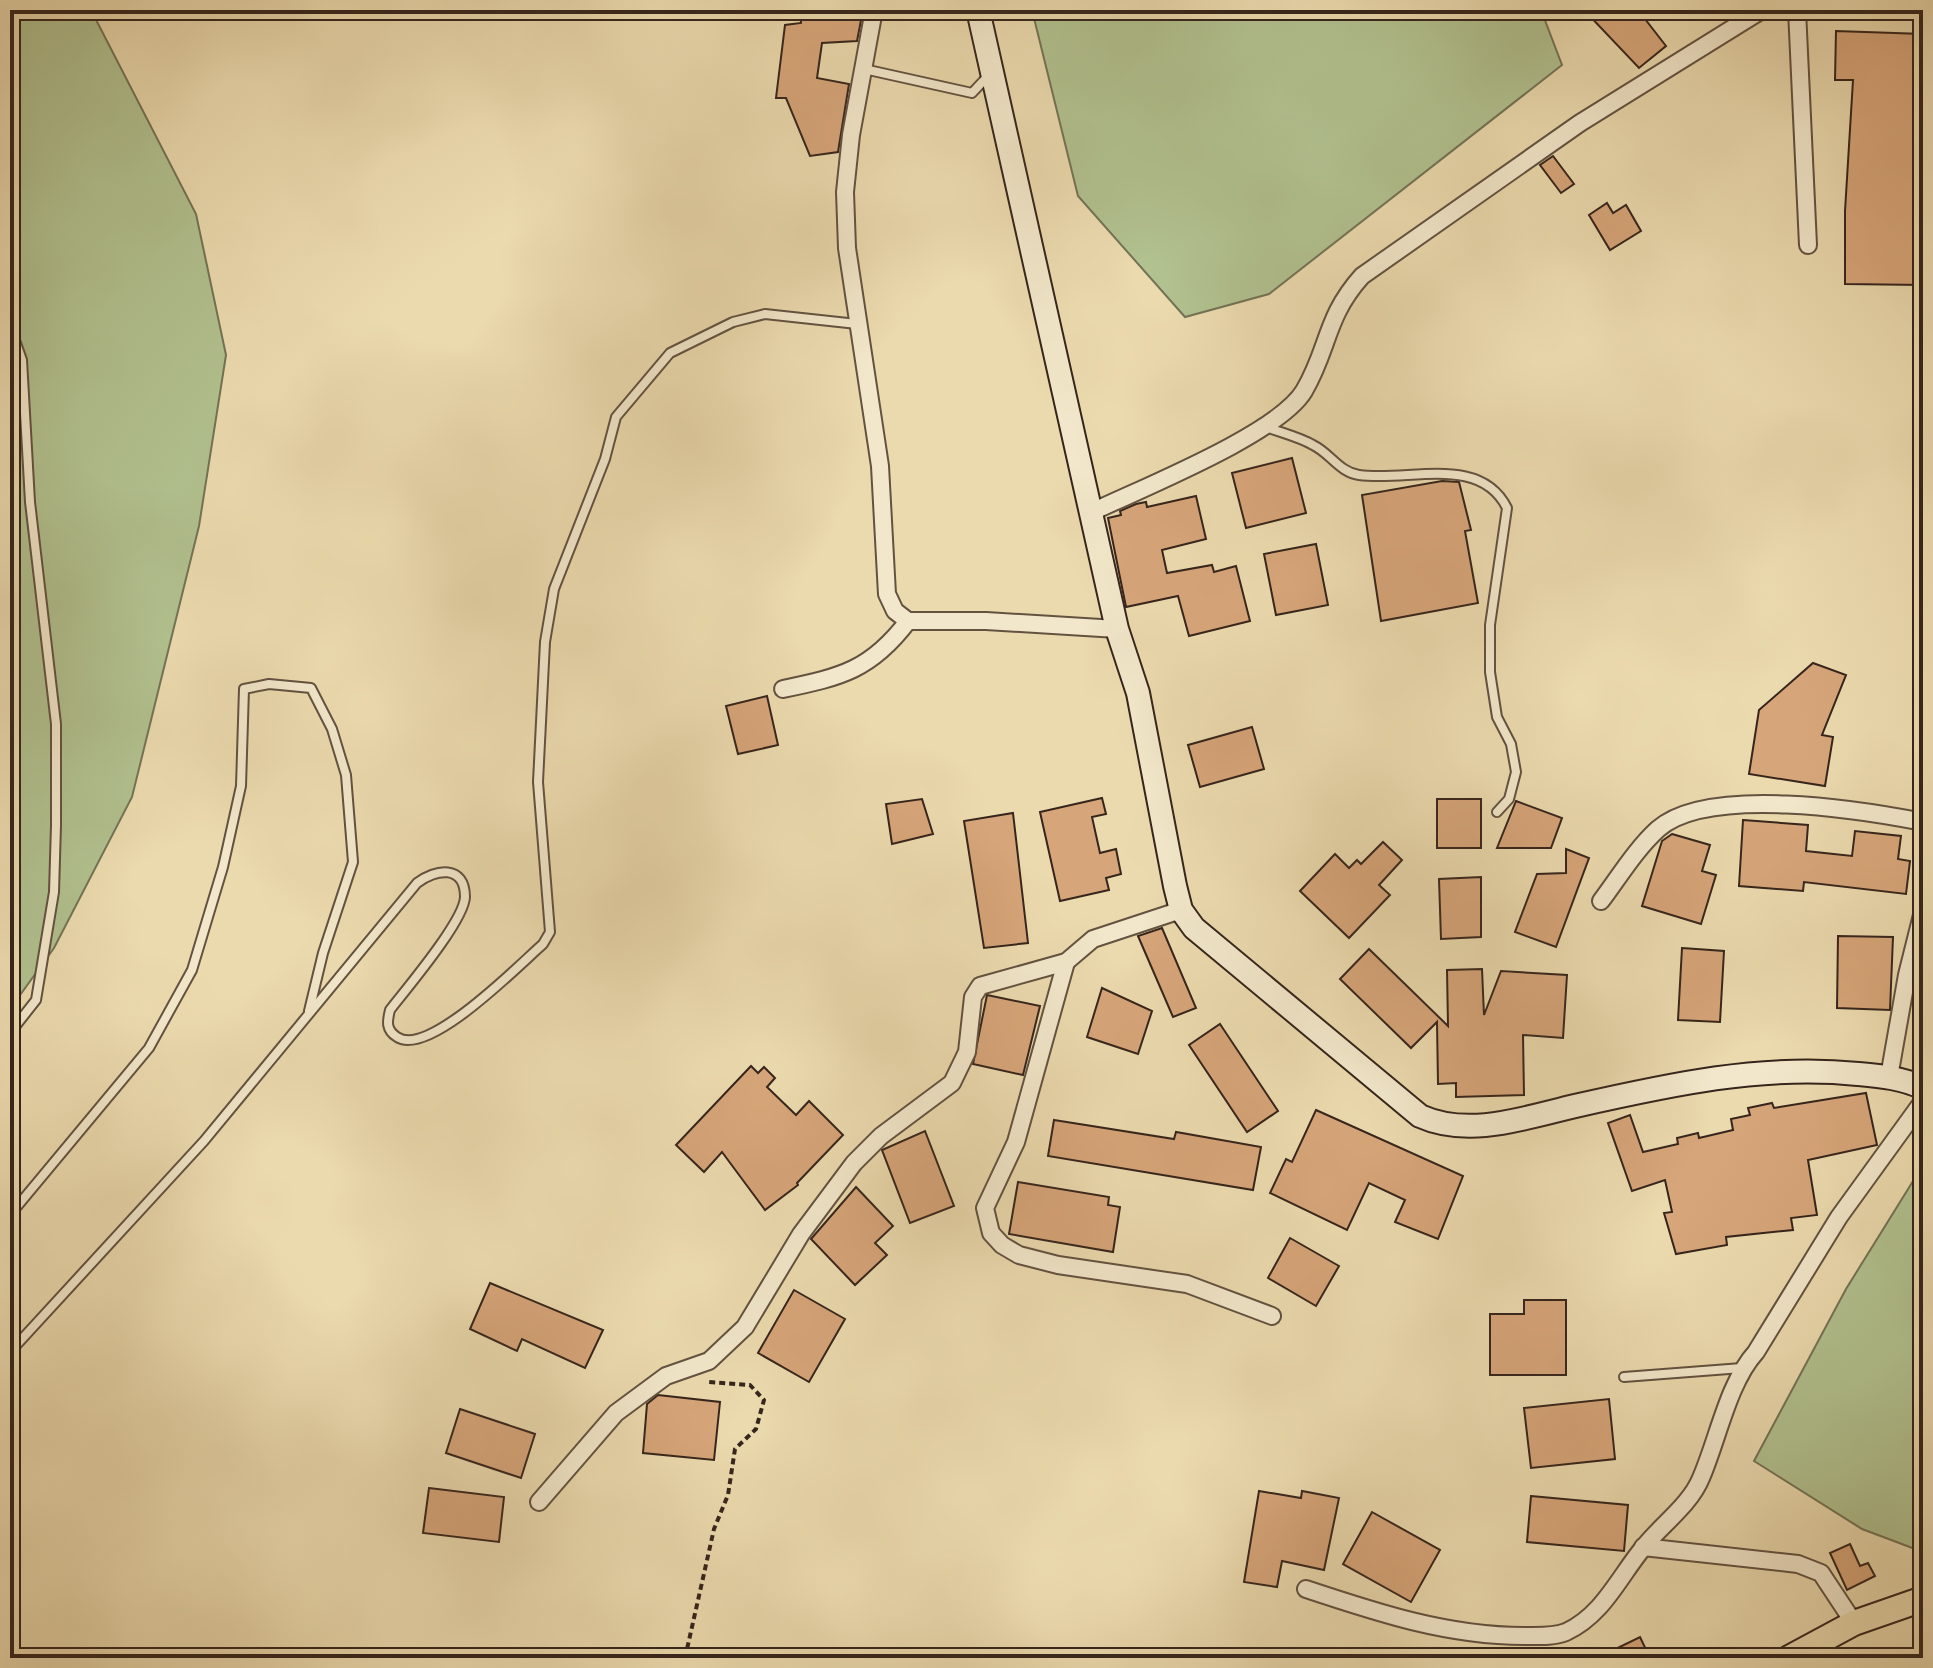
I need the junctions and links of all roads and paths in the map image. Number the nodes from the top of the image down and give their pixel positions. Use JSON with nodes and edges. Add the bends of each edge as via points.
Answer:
{"nodes":[{"id":1,"x":874,"y":10,"type":"edge"},
{"id":2,"x":978,"y":10,"type":"edge"},
{"id":3,"x":1762,"y":10,"type":"edge"},
{"id":4,"x":1797,"y":10,"type":"edge"},
{"id":5,"x":864,"y":69,"type":"junction"},
{"id":6,"x":992,"y":71,"type":"junction"},
{"id":7,"x":1808,"y":245,"type":"dead end"},
{"id":8,"x":857,"y":324,"type":"junction"},
{"id":9,"x":10,"y":326,"type":"edge"},
{"id":10,"x":1266,"y":427,"type":"junction"},
{"id":11,"x":1092,"y":512,"type":"junction"},
{"id":12,"x":908,"y":621,"type":"junction"},
{"id":13,"x":1117,"y":629,"type":"junction"},
{"id":14,"x":783,"y":689,"type":"dead end"},
{"id":15,"x":1497,"y":812,"type":"dead end"},
{"id":16,"x":1923,"y":822,"type":"edge"},
{"id":17,"x":1601,"y":901,"type":"dead end"},
{"id":18,"x":1181,"y":910,"type":"junction"},
{"id":19,"x":1923,"y":911,"type":"edge"},
{"id":20,"x":1066,"y":962,"type":"junction"},
{"id":21,"x":308,"y":1016,"type":"junction"},
{"id":22,"x":10,"y":1033,"type":"edge"},
{"id":23,"x":1889,"y":1077,"type":"junction"},
{"id":24,"x":1921,"y":1088,"type":"edge"},
{"id":25,"x":10,"y":1215,"type":"edge"},
{"id":26,"x":1272,"y":1316,"type":"dead end"},
{"id":27,"x":10,"y":1352,"type":"edge"},
{"id":28,"x":1742,"y":1368,"type":"junction"},
{"id":29,"x":666,"y":1376,"type":"junction"},
{"id":30,"x":1624,"y":1377,"type":"dead end"},
{"id":31,"x":539,"y":1502,"type":"dead end"},
{"id":32,"x":1643,"y":1547,"type":"junction"},
{"id":33,"x":1306,"y":1589,"type":"dead end"},
{"id":34,"x":1923,"y":1599,"type":"edge"},
{"id":35,"x":1854,"y":1623,"type":"junction"},
{"id":36,"x":685,"y":1658,"type":"edge"},
{"id":37,"x":1789,"y":1658,"type":"edge"}],
"edges":[{"from":1,"to":5,"type":"street"},
{"from":2,"to":6,"type":"street"},
{"from":3,"to":10,"type":"street","via":[[1580,123],[1362,276],[1342,299],[1305,389],[1291,410]]},
{"from":4,"to":7,"type":"street"},
{"from":5,"to":6,"type":"lane","via":[[972,93]]},
{"from":5,"to":8,"type":"street","via":[[845,192]]},
{"from":6,"to":11,"type":"street"},
{"from":8,"to":12,"type":"street","via":[[880,466],[887,594],[895,611]]},
{"from":8,"to":21,"type":"lane","via":[[765,314],[733,322],[670,353],[616,417],[554,589],[545,642],[538,782],[550,932],[543,944],[446,1026],[414,1042],[401,1040],[387,1023],[390,1010],[438,948],[465,900],[455,874],[428,874]]},
{"from":9,"to":22,"type":"lane","via":[[22,360],[30,502],[56,724],[54,892],[36,1000]]},
{"from":10,"to":11,"type":"street"},
{"from":10,"to":15,"type":"lane","via":[[1315,445],[1357,475],[1481,479],[1500,495],[1507,508],[1490,625],[1490,672],[1497,717],[1511,744],[1516,772],[1509,799]]},
{"from":11,"to":13,"type":"street"},
{"from":12,"to":13,"type":"street"},
{"from":12,"to":14,"type":"street","via":[[878,657],[851,673]]},
{"from":13,"to":18,"type":"street","via":[[1138,693]]},
{"from":16,"to":17,"type":"street","via":[[1838,808],[1715,807],[1689,813],[1660,827]]},
{"from":18,"to":20,"type":"street","via":[[1093,939]]},
{"from":18,"to":23,"type":"street","via":[[1209,941],[1395,1096],[1441,1125],[1462,1128],[1519,1119],[1745,1073],[1820,1070]]},
{"from":19,"to":23,"type":"street"},
{"from":20,"to":26,"type":"street","via":[[1016,1142],[985,1208],[991,1233],[1019,1255],[1187,1284]]},
{"from":20,"to":29,"type":"street","via":[[980,986],[973,997],[967,1052],[952,1083],[854,1163],[729,1345],[709,1361]]},
{"from":21,"to":25,"type":"lane","via":[[353,862],[346,775],[332,729],[311,688],[269,684],[244,689],[241,786],[192,970],[149,1048]]},
{"from":21,"to":27,"type":"lane","via":[[204,1141]]},
{"from":23,"to":24,"type":"street"},
{"from":24,"to":28,"type":"street"},
{"from":28,"to":30,"type":"lane"},
{"from":28,"to":32,"type":"street","via":[[1700,1481]]},
{"from":29,"to":31,"type":"street","via":[[616,1413]]},
{"from":29,"to":36,"type":"path","via":[[750,1385],[764,1400],[756,1429],[735,1449]]},
{"from":32,"to":33,"type":"street","via":[[1608,1598],[1585,1620],[1565,1633],[1541,1637],[1452,1631]]},
{"from":32,"to":35,"type":"street","via":[[1798,1564],[1821,1573]]},
{"from":34,"to":35,"type":"main road"},
{"from":35,"to":37,"type":"main road"}]}
